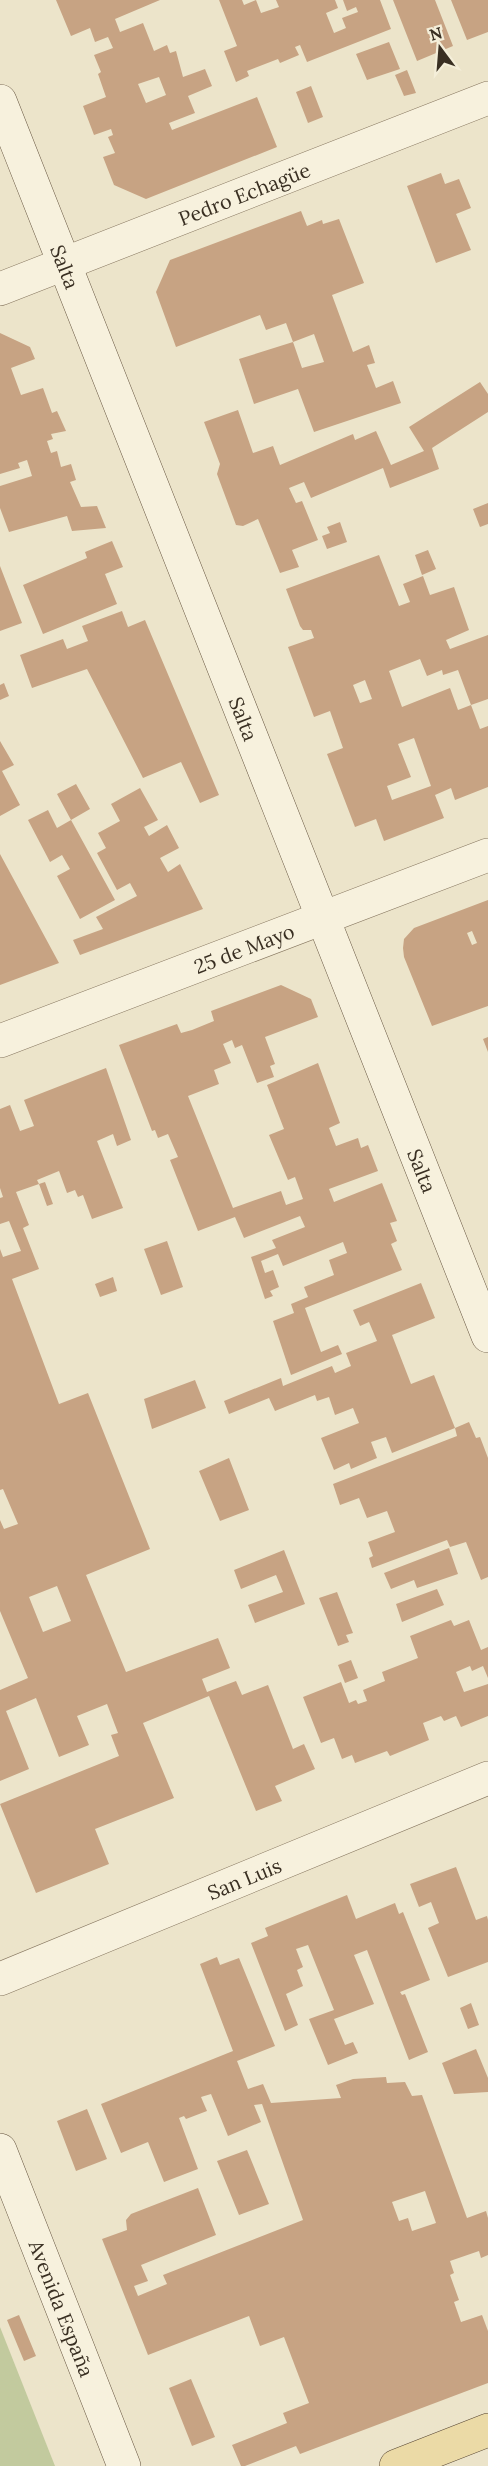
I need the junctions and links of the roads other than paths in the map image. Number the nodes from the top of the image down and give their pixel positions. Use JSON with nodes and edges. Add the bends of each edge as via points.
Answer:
{"nodes":[{"id":1,"x":488,"y":98,"type":"edge"},
{"id":2,"x":0,"y":101,"type":"edge"},
{"id":3,"x":64,"y":265,"type":"junction"},
{"id":4,"x":0,"y":289,"type":"edge"},
{"id":5,"x":488,"y":855,"type":"edge"},
{"id":6,"x":322,"y":918,"type":"junction"},
{"id":7,"x":0,"y":1041,"type":"edge"},
{"id":8,"x":488,"y":1336,"type":"edge"},
{"id":9,"x":488,"y":1778,"type":"edge"},
{"id":10,"x":0,"y":1979,"type":"edge"},
{"id":11,"x":0,"y":2150,"type":"edge"},
{"id":12,"x":488,"y":2430,"type":"edge"},
{"id":13,"x":124,"y":2466,"type":"edge"},
{"id":14,"x":396,"y":2466,"type":"edge"}],
"edges":[{"from":1,"to":3,"type":"main road","name":"Pedro Echagüe"},
{"from":2,"to":3,"type":"main road","name":"Salta"},
{"from":3,"to":4,"type":"main road","name":"Pedro Echagüe"},
{"from":3,"to":6,"type":"main road","name":"Salta"},
{"from":5,"to":6,"type":"main road","name":"25 de Mayo"},
{"from":6,"to":7,"type":"main road","name":"25 de Mayo"},
{"from":6,"to":8,"type":"main road","name":"Salta"},
{"from":9,"to":10,"type":"main road","name":"San Luis"},
{"from":11,"to":13,"type":"main road","name":"Avenida España"},
{"from":12,"to":14,"type":"main road"}]}
